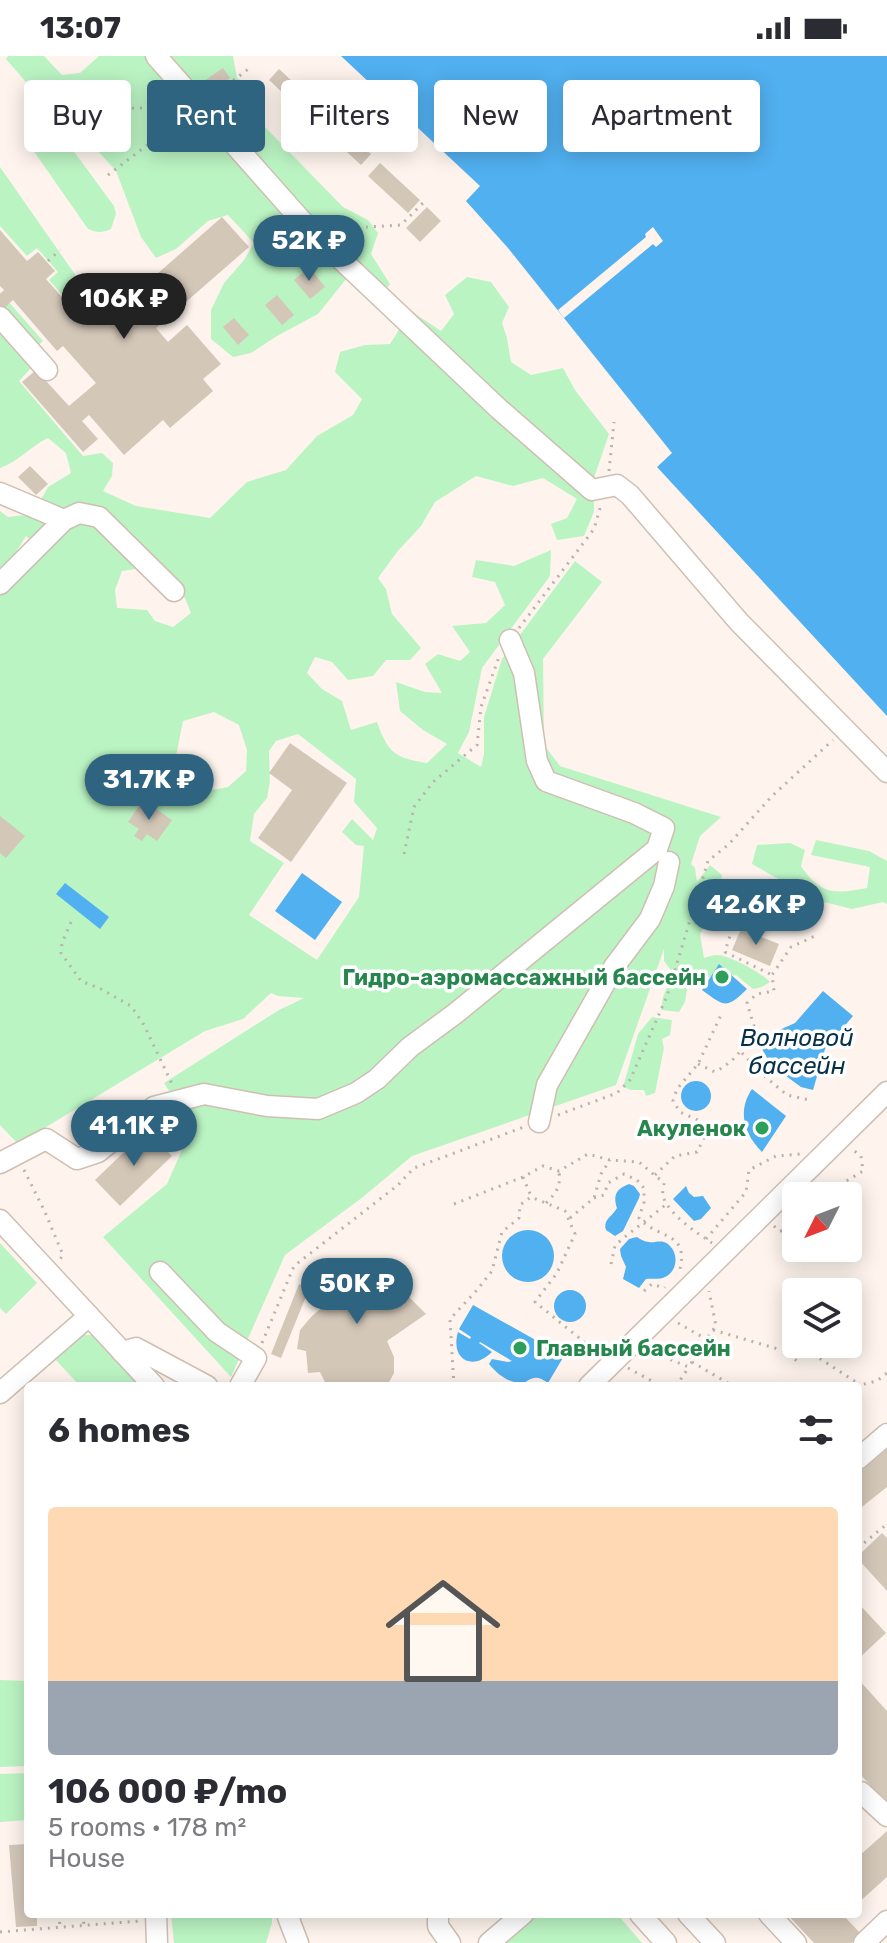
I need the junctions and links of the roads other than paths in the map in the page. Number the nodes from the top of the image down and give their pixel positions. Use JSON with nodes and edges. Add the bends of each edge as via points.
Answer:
{"nodes":[{"id":1,"x":156,"y":56,"type":"edge"},
{"id":2,"x":0,"y":317,"type":"edge"},
{"id":3,"x":47,"y":370,"type":"dead end"},
{"id":4,"x":0,"y":493,"type":"edge"},
{"id":5,"x":64,"y":520,"type":"junction"},
{"id":6,"x":0,"y":584,"type":"edge"},
{"id":7,"x":174,"y":591,"type":"dead end"},
{"id":8,"x":510,"y":640,"type":"dead end"},
{"id":9,"x":887,"y":772,"type":"edge"},
{"id":10,"x":669,"y":862,"type":"dead end"},
{"id":11,"x":887,"y":1092,"type":"edge"},
{"id":12,"x":539,"y":1122,"type":"road end"},
{"id":13,"x":6,"y":1160,"type":"edge"},
{"id":14,"x":2,"y":1226,"type":"edge"},
{"id":15,"x":160,"y":1272,"type":"dead end"},
{"id":16,"x":89,"y":1316,"type":"junction"},
{"id":17,"x":122,"y":1352,"type":"junction"},
{"id":18,"x":150,"y":1382,"type":"edge"},
{"id":19,"x":200,"y":1382,"type":"edge"},
{"id":20,"x":242,"y":1382,"type":"edge"},
{"id":21,"x":593,"y":1382,"type":"edge"},
{"id":22,"x":0,"y":1393,"type":"edge"},
{"id":23,"x":887,"y":1434,"type":"edge"},
{"id":24,"x":862,"y":1456,"type":"edge"},
{"id":25,"x":862,"y":1793,"type":"edge"},
{"id":26,"x":887,"y":1816,"type":"edge"},
{"id":27,"x":156,"y":1918,"type":"edge"},
{"id":28,"x":288,"y":1918,"type":"edge"},
{"id":29,"x":438,"y":1918,"type":"edge"},
{"id":30,"x":518,"y":1918,"type":"edge"},
{"id":31,"x":644,"y":1918,"type":"edge"},
{"id":32,"x":692,"y":1918,"type":"edge"},
{"id":33,"x":773,"y":1918,"type":"edge"},
{"id":34,"x":887,"y":1921,"type":"edge"},
{"id":35,"x":157,"y":1943,"type":"edge"},
{"id":36,"x":298,"y":1943,"type":"edge"},
{"id":37,"x":450,"y":1943,"type":"edge"},
{"id":38,"x":489,"y":1943,"type":"edge"},
{"id":39,"x":666,"y":1943,"type":"edge"},
{"id":40,"x":715,"y":1943,"type":"edge"},
{"id":41,"x":796,"y":1943,"type":"edge"},
{"id":42,"x":864,"y":1943,"type":"edge"}],
"edges":[{"from":1,"to":9,"type":"street","via":[[310,230],[499,409],[592,490],[617,485],[630,495],[739,622]]},
{"from":2,"to":3,"type":"street"},
{"from":4,"to":5,"type":"street"},
{"from":5,"to":6,"type":"street"},
{"from":5,"to":7,"type":"street","via":[[79,513],[99,517]]},
{"from":8,"to":13,"type":"street","via":[[524,673],[537,761],[546,781],[664,828],[657,849],[356,1093],[318,1109],[204,1094],[154,1107],[98,1152],[77,1159],[46,1139]]},
{"from":10,"to":12,"type":"street","via":[[650,919],[614,967],[547,1085]]},
{"from":11,"to":21,"type":"street"},
{"from":14,"to":16,"type":"street"},
{"from":15,"to":20,"type":"street","via":[[217,1332],[256,1358]]},
{"from":16,"to":17,"type":"street"},
{"from":16,"to":22,"type":"street"},
{"from":17,"to":18,"type":"street"},
{"from":17,"to":19,"type":"street","via":[[136,1348]]},
{"from":23,"to":24,"type":"street"},
{"from":25,"to":26,"type":"street"},
{"from":27,"to":35,"type":"street"},
{"from":28,"to":36,"type":"street"},
{"from":29,"to":37,"type":"street"},
{"from":30,"to":38,"type":"street"},
{"from":31,"to":39,"type":"street"},
{"from":32,"to":40,"type":"street"},
{"from":33,"to":41,"type":"street"},
{"from":34,"to":42,"type":"street"}]}
